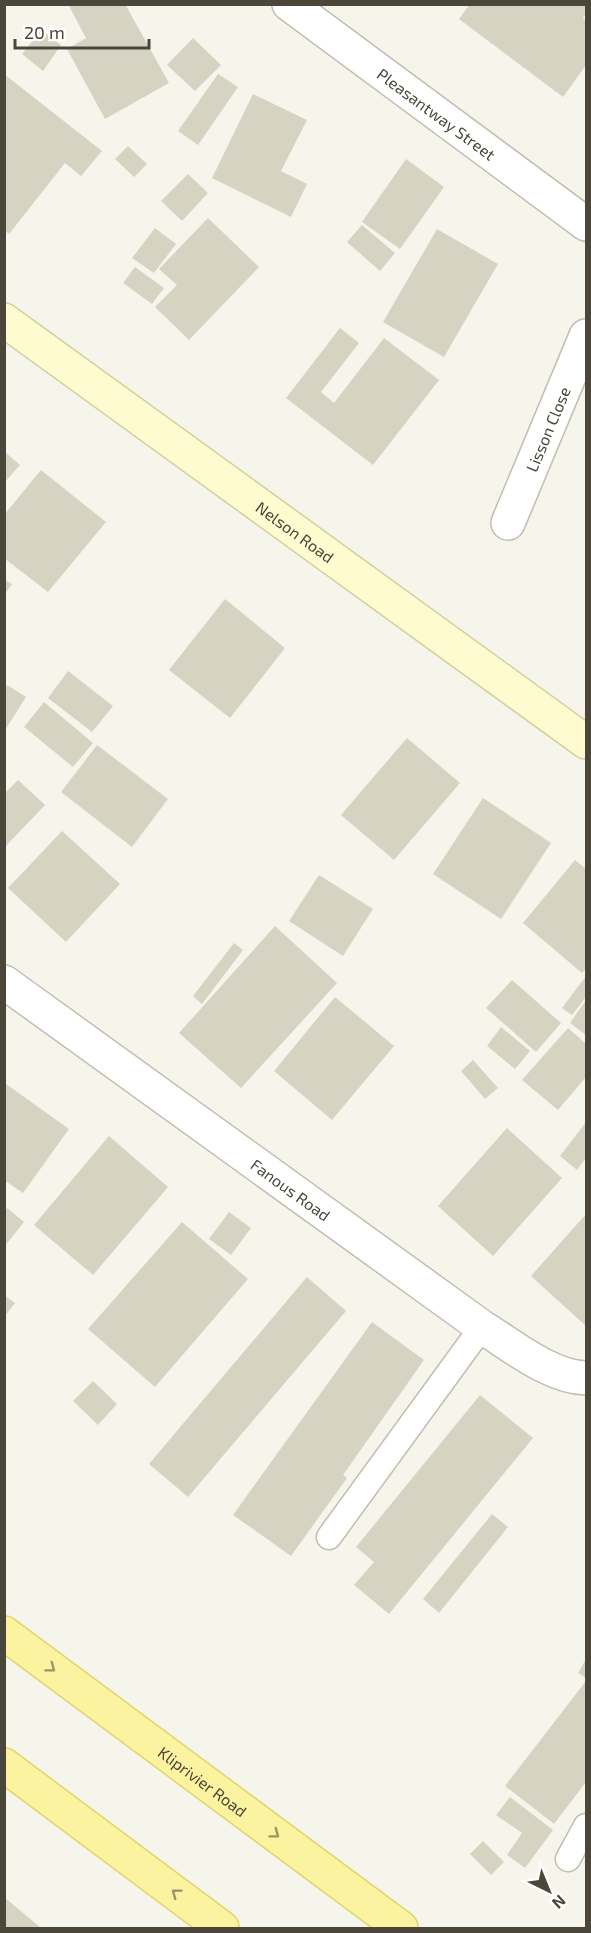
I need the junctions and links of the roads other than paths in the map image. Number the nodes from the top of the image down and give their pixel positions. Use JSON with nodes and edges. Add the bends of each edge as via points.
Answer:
{"nodes":[{"id":1,"x":289,"y":4,"type":"edge"},
{"id":2,"x":586,"y":224,"type":"edge"},
{"id":3,"x":4,"y":320,"type":"edge"},
{"id":4,"x":586,"y":336,"type":"edge"},
{"id":5,"x":508,"y":523,"type":"dead end"},
{"id":6,"x":586,"y":742,"type":"edge"},
{"id":7,"x":4,"y":982,"type":"edge"},
{"id":8,"x":482,"y":1327,"type":"junction"},
{"id":9,"x":586,"y":1378,"type":"edge"},
{"id":10,"x":328,"y":1537,"type":"dead end"},
{"id":11,"x":4,"y":1633,"type":"edge"},
{"id":12,"x":4,"y":1765,"type":"edge"},
{"id":13,"x":586,"y":1826,"type":"edge"},
{"id":14,"x":568,"y":1859,"type":"dead end"},
{"id":15,"x":222,"y":1929,"type":"edge"},
{"id":16,"x":401,"y":1929,"type":"edge"}],
"edges":[{"from":1,"to":2,"type":"street","name":"Pleasantway Street"},
{"from":3,"to":6,"type":"street","name":"Nelson Road"},
{"from":4,"to":5,"type":"street","name":"Lisson Close"},
{"from":7,"to":8,"type":"street","name":"Fanous Road"},
{"from":8,"to":9,"type":"street","name":"Fanous Road","via":[[549,1368]]},
{"from":8,"to":10,"type":"lane"},
{"from":11,"to":16,"type":"main road","name":"Kliprivier Road","one_way":true},
{"from":15,"to":12,"type":"main road","one_way":true},
{"from":13,"to":14,"type":"lane"}]}
